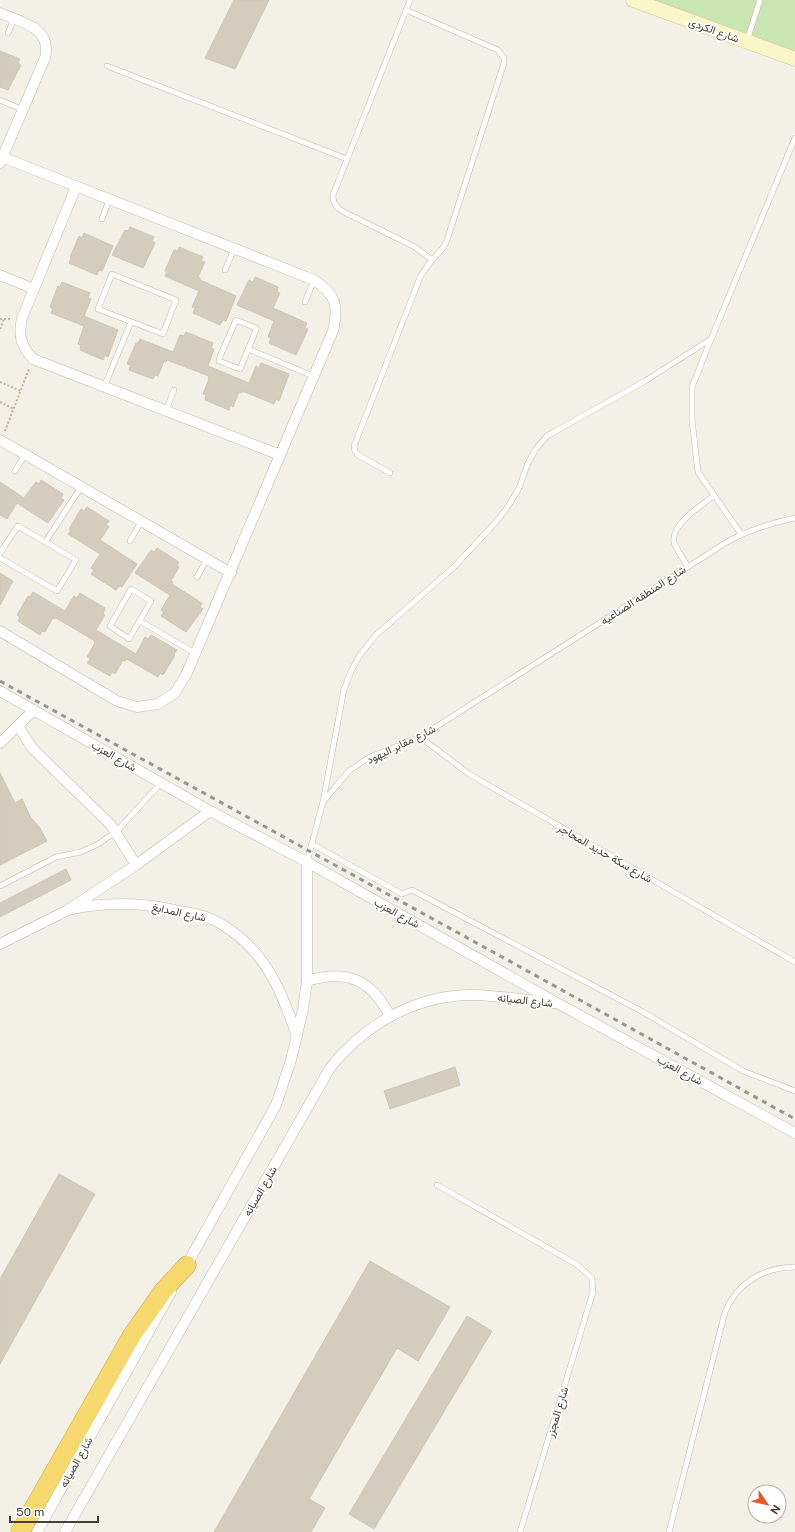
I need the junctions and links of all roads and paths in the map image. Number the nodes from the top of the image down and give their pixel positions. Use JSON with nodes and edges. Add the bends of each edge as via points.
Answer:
{"nodes":[{"id":1,"x":410,"y":0,"type":"edge"},
{"id":2,"x":633,"y":0,"type":"edge"},
{"id":3,"x":760,"y":0,"type":"edge"},
{"id":4,"x":655,"y":4,"type":"edge"},
{"id":5,"x":406,"y":10,"type":"junction"},
{"id":6,"x":0,"y":13,"type":"edge"},
{"id":7,"x":14,"y":19,"type":"junction"},
{"id":8,"x":8,"y":34,"type":"dead end"},
{"id":9,"x":747,"y":42,"type":"junction"},
{"id":10,"x":795,"y":59,"type":"edge"},
{"id":11,"x":107,"y":66,"type":"dead end"},
{"id":12,"x":0,"y":100,"type":"edge"},
{"id":13,"x":23,"y":110,"type":"junction"},
{"id":14,"x":795,"y":138,"type":"edge"},
{"id":15,"x":1,"y":159,"type":"edge"},
{"id":16,"x":347,"y":159,"type":"junction"},
{"id":17,"x":76,"y":187,"type":"junction"},
{"id":18,"x":109,"y":200,"type":"junction"},
{"id":19,"x":102,"y":219,"type":"dead end"},
{"id":20,"x":234,"y":249,"type":"junction"},
{"id":21,"x":432,"y":260,"type":"junction"},
{"id":22,"x":226,"y":270,"type":"dead end"},
{"id":23,"x":0,"y":275,"type":"edge"},
{"id":24,"x":314,"y":280,"type":"junction"},
{"id":25,"x":34,"y":289,"type":"junction"},
{"id":26,"x":305,"y":302,"type":"dead end"},
{"id":27,"x":4,"y":319,"type":"dead end"},
{"id":28,"x":131,"y":322,"type":"junction"},
{"id":29,"x":0,"y":329,"type":"edge"},
{"id":30,"x":711,"y":339,"type":"junction"},
{"id":31,"x":248,"y":349,"type":"junction"},
{"id":32,"x":33,"y":359,"type":"junction"},
{"id":33,"x":313,"y":376,"type":"junction"},
{"id":34,"x":0,"y":382,"type":"edge"},
{"id":35,"x":104,"y":386,"type":"junction"},
{"id":36,"x":174,"y":390,"type":"dead end"},
{"id":37,"x":21,"y":391,"type":"junction"},
{"id":38,"x":0,"y":402,"type":"edge"},
{"id":39,"x":14,"y":409,"type":"junction"},
{"id":40,"x":166,"y":411,"type":"junction"},
{"id":41,"x":1,"y":441,"type":"edge"},
{"id":42,"x":24,"y":455,"type":"junction"},
{"id":43,"x":280,"y":455,"type":"junction"},
{"id":44,"x":15,"y":471,"type":"dead end"},
{"id":45,"x":390,"y":473,"type":"dead end"},
{"id":46,"x":81,"y":487,"type":"junction"},
{"id":47,"x":713,"y":496,"type":"junction"},
{"id":48,"x":795,"y":518,"type":"edge"},
{"id":49,"x":141,"y":522,"type":"junction"},
{"id":50,"x":741,"y":534,"type":"junction"},
{"id":51,"x":46,"y":541,"type":"junction"},
{"id":52,"x":130,"y":541,"type":"dead end"},
{"id":53,"x":0,"y":553,"type":"edge"},
{"id":54,"x":0,"y":558,"type":"edge"},
{"id":55,"x":207,"y":559,"type":"junction"},
{"id":56,"x":688,"y":567,"type":"junction"},
{"id":57,"x":231,"y":573,"type":"junction"},
{"id":58,"x":197,"y":577,"type":"dead end"},
{"id":59,"x":140,"y":621,"type":"junction"},
{"id":60,"x":0,"y":631,"type":"edge"},
{"id":61,"x":195,"y":653,"type":"junction"},
{"id":62,"x":498,"y":688,"type":"joint"},
{"id":63,"x":0,"y":691,"type":"edge"},
{"id":64,"x":34,"y":710,"type":"junction"},
{"id":65,"x":18,"y":726,"type":"junction"},
{"id":66,"x":420,"y":737,"type":"junction"},
{"id":67,"x":0,"y":743,"type":"edge"},
{"id":68,"x":161,"y":784,"type":"junction"},
{"id":69,"x":323,"y":802,"type":"junction"},
{"id":70,"x":210,"y":811,"type":"junction"},
{"id":71,"x":116,"y":832,"type":"junction"},
{"id":72,"x":312,"y":844,"type":"junction"},
{"id":73,"x":307,"y":862,"type":"junction"},
{"id":74,"x":136,"y":865,"type":"junction"},
{"id":75,"x":0,"y":886,"type":"edge"},
{"id":76,"x":68,"y":910,"type":"junction"},
{"id":77,"x":0,"y":944,"type":"edge"},
{"id":78,"x":795,"y":962,"type":"edge"},
{"id":79,"x":307,"y":981,"type":"junction"},
{"id":80,"x":559,"y":1004,"type":"junction"},
{"id":81,"x":390,"y":1016,"type":"junction"},
{"id":82,"x":297,"y":1037,"type":"junction"},
{"id":83,"x":795,"y":1091,"type":"edge"},
{"id":84,"x":795,"y":1133,"type":"edge"},
{"id":85,"x":437,"y":1185,"type":"dead end"},
{"id":86,"x":187,"y":1265,"type":"junction"},
{"id":87,"x":795,"y":1267,"type":"edge"},
{"id":88,"x":20,"y":1532,"type":"edge"},
{"id":89,"x":36,"y":1532,"type":"edge"},
{"id":90,"x":64,"y":1532,"type":"edge"},
{"id":91,"x":520,"y":1532,"type":"edge"},
{"id":92,"x":669,"y":1532,"type":"edge"}],
"edges":[{"from":1,"to":5,"type":"lane"},
{"from":2,"to":4,"type":"street","name":"شارع الكردى"},
{"from":3,"to":9,"type":"lane"},
{"from":4,"to":9,"type":"street","name":"شارع الكردى"},
{"from":5,"to":16,"type":"lane"},
{"from":5,"to":21,"type":"lane","via":[[498,50],[504,58],[448,240]]},
{"from":6,"to":7,"type":"street"},
{"from":7,"to":8,"type":"lane"},
{"from":7,"to":13,"type":"street","via":[[40,32],[47,49]]},
{"from":9,"to":10,"type":"street","name":"شارع الكردى"},
{"from":11,"to":16,"type":"lane"},
{"from":12,"to":13,"type":"lane"},
{"from":13,"to":15,"type":"street"},
{"from":14,"to":30,"type":"lane"},
{"from":15,"to":17,"type":"street"},
{"from":16,"to":21,"type":"lane","via":[[333,194],[336,206],[415,247]]},
{"from":17,"to":18,"type":"street"},
{"from":17,"to":25,"type":"street"},
{"from":18,"to":19,"type":"lane"},
{"from":18,"to":20,"type":"street"},
{"from":20,"to":22,"type":"lane"},
{"from":20,"to":24,"type":"street"},
{"from":21,"to":45,"type":"lane","via":[[421,275],[354,446],[358,455]]},
{"from":23,"to":25,"type":"street"},
{"from":24,"to":26,"type":"lane"},
{"from":24,"to":33,"type":"street","via":[[326,289],[334,301],[336,316],[333,331]]},
{"from":25,"to":32,"type":"street","via":[[20,329],[25,351]]},
{"from":27,"to":29,"type":"path"},
{"from":28,"to":28,"type":"lane","via":[[98,309],[112,274],[176,300],[163,334]]},
{"from":28,"to":35,"type":"lane"},
{"from":30,"to":47,"type":"lane","via":[[692,387],[692,420],[698,472]]},
{"from":30,"to":69,"type":"lane","via":[[645,381],[547,436],[528,463],[519,488],[507,508],[483,537],[454,567],[372,640],[360,655],[344,689]]},
{"from":31,"to":31,"type":"lane","via":[[240,369],[219,360],[236,320],[256,329]]},
{"from":31,"to":33,"type":"lane"},
{"from":32,"to":35,"type":"street"},
{"from":32,"to":37,"type":"path"},
{"from":33,"to":43,"type":"street"},
{"from":34,"to":37,"type":"path"},
{"from":35,"to":40,"type":"street"},
{"from":36,"to":40,"type":"lane"},
{"from":37,"to":39,"type":"path"},
{"from":38,"to":39,"type":"path"},
{"from":39,"to":41,"type":"path"},
{"from":40,"to":43,"type":"street"},
{"from":41,"to":42,"type":"street"},
{"from":42,"to":44,"type":"lane"},
{"from":42,"to":46,"type":"street"},
{"from":43,"to":57,"type":"street"},
{"from":46,"to":49,"type":"street"},
{"from":46,"to":51,"type":"lane"},
{"from":47,"to":50,"type":"lane"},
{"from":47,"to":56,"type":"lane","via":[[676,529],[674,542]]},
{"from":48,"to":50,"type":"lane","name":"شارع المنطقه الصناعيه"},
{"from":49,"to":52,"type":"lane"},
{"from":49,"to":55,"type":"street"},
{"from":50,"to":56,"type":"lane","name":"شارع المنطقه الصناعيه"},
{"from":51,"to":53,"type":"lane","via":[[18,526]]},
{"from":51,"to":54,"type":"lane","via":[[76,560],[57,592]]},
{"from":55,"to":57,"type":"street"},
{"from":55,"to":58,"type":"lane"},
{"from":56,"to":62,"type":"lane","name":"شارع المنطقه الصناعيه"},
{"from":57,"to":61,"type":"street"},
{"from":59,"to":59,"type":"lane","via":[[129,639],[110,627],[131,589],[151,601]]},
{"from":59,"to":61,"type":"lane"},
{"from":60,"to":61,"type":"street","via":[[117,701],[137,707],[158,704],[175,693]]},
{"from":62,"to":66,"type":"lane","name":"شارع مقابر اليهود"},
{"from":63,"to":64,"type":"street","name":"شارع العزب"},
{"from":64,"to":65,"type":"street"},
{"from":64,"to":68,"type":"street","name":"شارع العزب"},
{"from":65,"to":67,"type":"street"},
{"from":65,"to":71,"type":"street","via":[[33,749]]},
{"from":66,"to":69,"type":"lane","name":"شارع مقابر اليهود","via":[[370,757],[350,770]]},
{"from":66,"to":78,"type":"lane","name":"شارع سكة حديد المحاجر","via":[[469,774]]},
{"from":68,"to":70,"type":"street","name":"شارع العزب"},
{"from":68,"to":71,"type":"lane"},
{"from":69,"to":72,"type":"lane","name":"شارع مقابر اليهود"},
{"from":70,"to":73,"type":"street","name":"شارع العزب"},
{"from":70,"to":74,"type":"street","name":"شارع المدابغ"},
{"from":71,"to":74,"type":"street"},
{"from":71,"to":75,"type":"lane","via":[[87,850],[56,857]]},
{"from":72,"to":73,"type":"lane","name":"شارع مقابر اليهود"},
{"from":72,"to":83,"type":"lane","via":[[402,894],[412,890],[643,1012],[743,1071]]},
{"from":73,"to":79,"type":"street","name":"شارع الصيانه"},
{"from":73,"to":80,"type":"street","name":"شارع العزب"},
{"from":74,"to":76,"type":"street","name":"شارع المدابغ"},
{"from":76,"to":77,"type":"street","name":"شارع المدابغ"},
{"from":76,"to":82,"type":"street","name":"شارع المدابغ","via":[[101,904],[138,904],[207,917],[219,922],[250,946],[267,967],[280,991]]},
{"from":79,"to":81,"type":"street","via":[[323,976],[340,976],[356,980],[371,989],[383,1001]]},
{"from":79,"to":82,"type":"street","name":"شارع الصيانه"},
{"from":80,"to":81,"type":"street","name":"شارع الصيانه","via":[[491,996],[456,996],[422,1003]]},
{"from":80,"to":84,"type":"street","name":"شارع العزب"},
{"from":81,"to":90,"type":"street","name":"شارع الصيانه","via":[[357,1039],[330,1068]]},
{"from":82,"to":86,"type":"street","name":"شارع الصيانه","via":[[276,1105]]},
{"from":85,"to":91,"type":"lane","name":"شارع المجزر","via":[[576,1264],[592,1278],[593,1292]]},
{"from":86,"to":88,"type":"highway","via":[[163,1291],[136,1330]]},
{"from":86,"to":89,"type":"street","name":"شارع الصيانه"},
{"from":87,"to":92,"type":"lane","via":[[780,1267],[759,1276],[744,1284],[729,1301]]}]}
